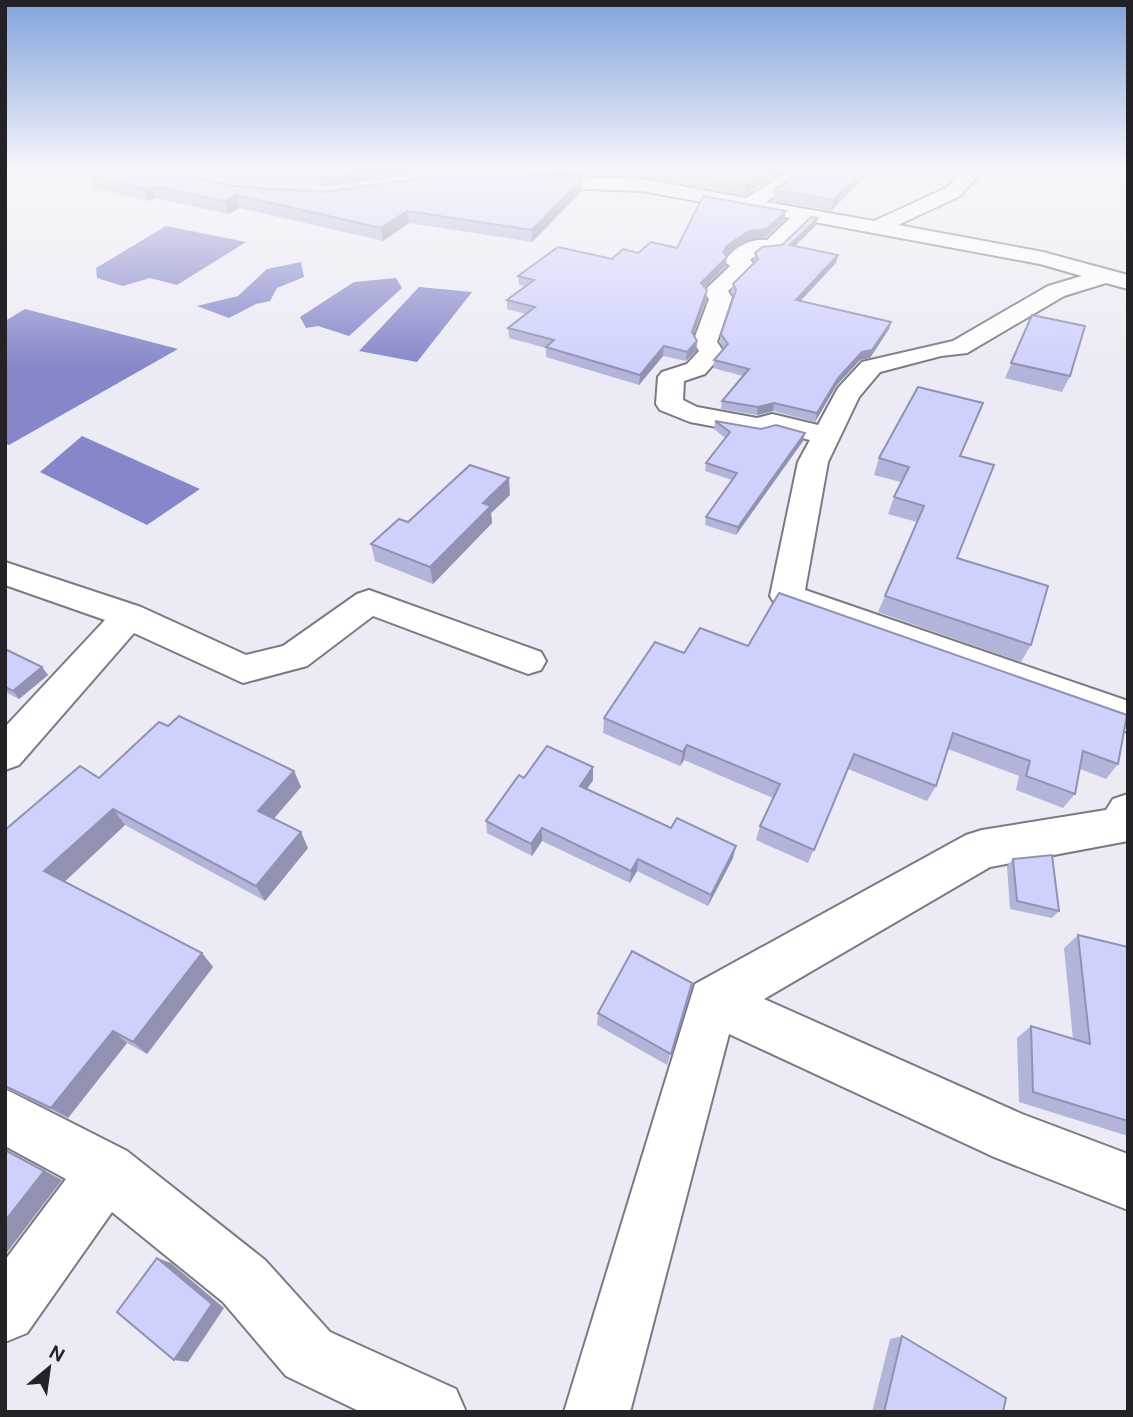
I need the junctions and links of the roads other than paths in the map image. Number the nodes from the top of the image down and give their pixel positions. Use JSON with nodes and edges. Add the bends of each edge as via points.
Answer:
{"nodes":[{"id":1,"x":783,"y":236,"type":"edge"},
{"id":2,"x":916,"y":236,"type":"edge"},
{"id":3,"x":1116,"y":279,"type":"edge"},
{"id":4,"x":826,"y":436,"type":"junction"},
{"id":5,"x":5,"y":573,"type":"edge"},
{"id":6,"x":129,"y":615,"type":"junction"},
{"id":7,"x":528,"y":660,"type":"dead end"},
{"id":8,"x":1128,"y":717,"type":"edge"},
{"id":9,"x":5,"y":754,"type":"edge"},
{"id":10,"x":1128,"y":812,"type":"edge"},
{"id":11,"x":713,"y":1001,"type":"junction"},
{"id":12,"x":5,"y":1115,"type":"edge"},
{"id":13,"x":107,"y":1171,"type":"junction"},
{"id":14,"x":1128,"y":1182,"type":"edge"},
{"id":15,"x":5,"y":1311,"type":"edge"},
{"id":16,"x":433,"y":1412,"type":"edge"},
{"id":17,"x":597,"y":1412,"type":"edge"}],
"edges":[{"from":1,"to":4,"type":"street","via":[[772,247],[756,245],[736,261],[744,265],[714,292],[721,297],[705,342],[712,352],[696,369],[671,377],[668,404],[690,414],[760,428],[772,422]]},
{"from":2,"to":3,"type":"street","via":[[1043,258]]},
{"from":3,"to":4,"type":"street","via":[[1056,291],[958,348],[871,367],[847,394]]},
{"from":4,"to":8,"type":"street","via":[[813,462],[787,596]]},
{"from":5,"to":6,"type":"street"},
{"from":6,"to":7,"type":"street","via":[[243,669],[294,657],[369,602]]},
{"from":6,"to":9,"type":"street"},
{"from":10,"to":11,"type":"street","via":[[1119,826],[982,849]]},
{"from":11,"to":14,"type":"street","via":[[1013,1138]]},
{"from":11,"to":17,"type":"street"},
{"from":12,"to":13,"type":"street"},
{"from":13,"to":15,"type":"street"},
{"from":13,"to":16,"type":"street","via":[[244,1281],[308,1354]]}]}
